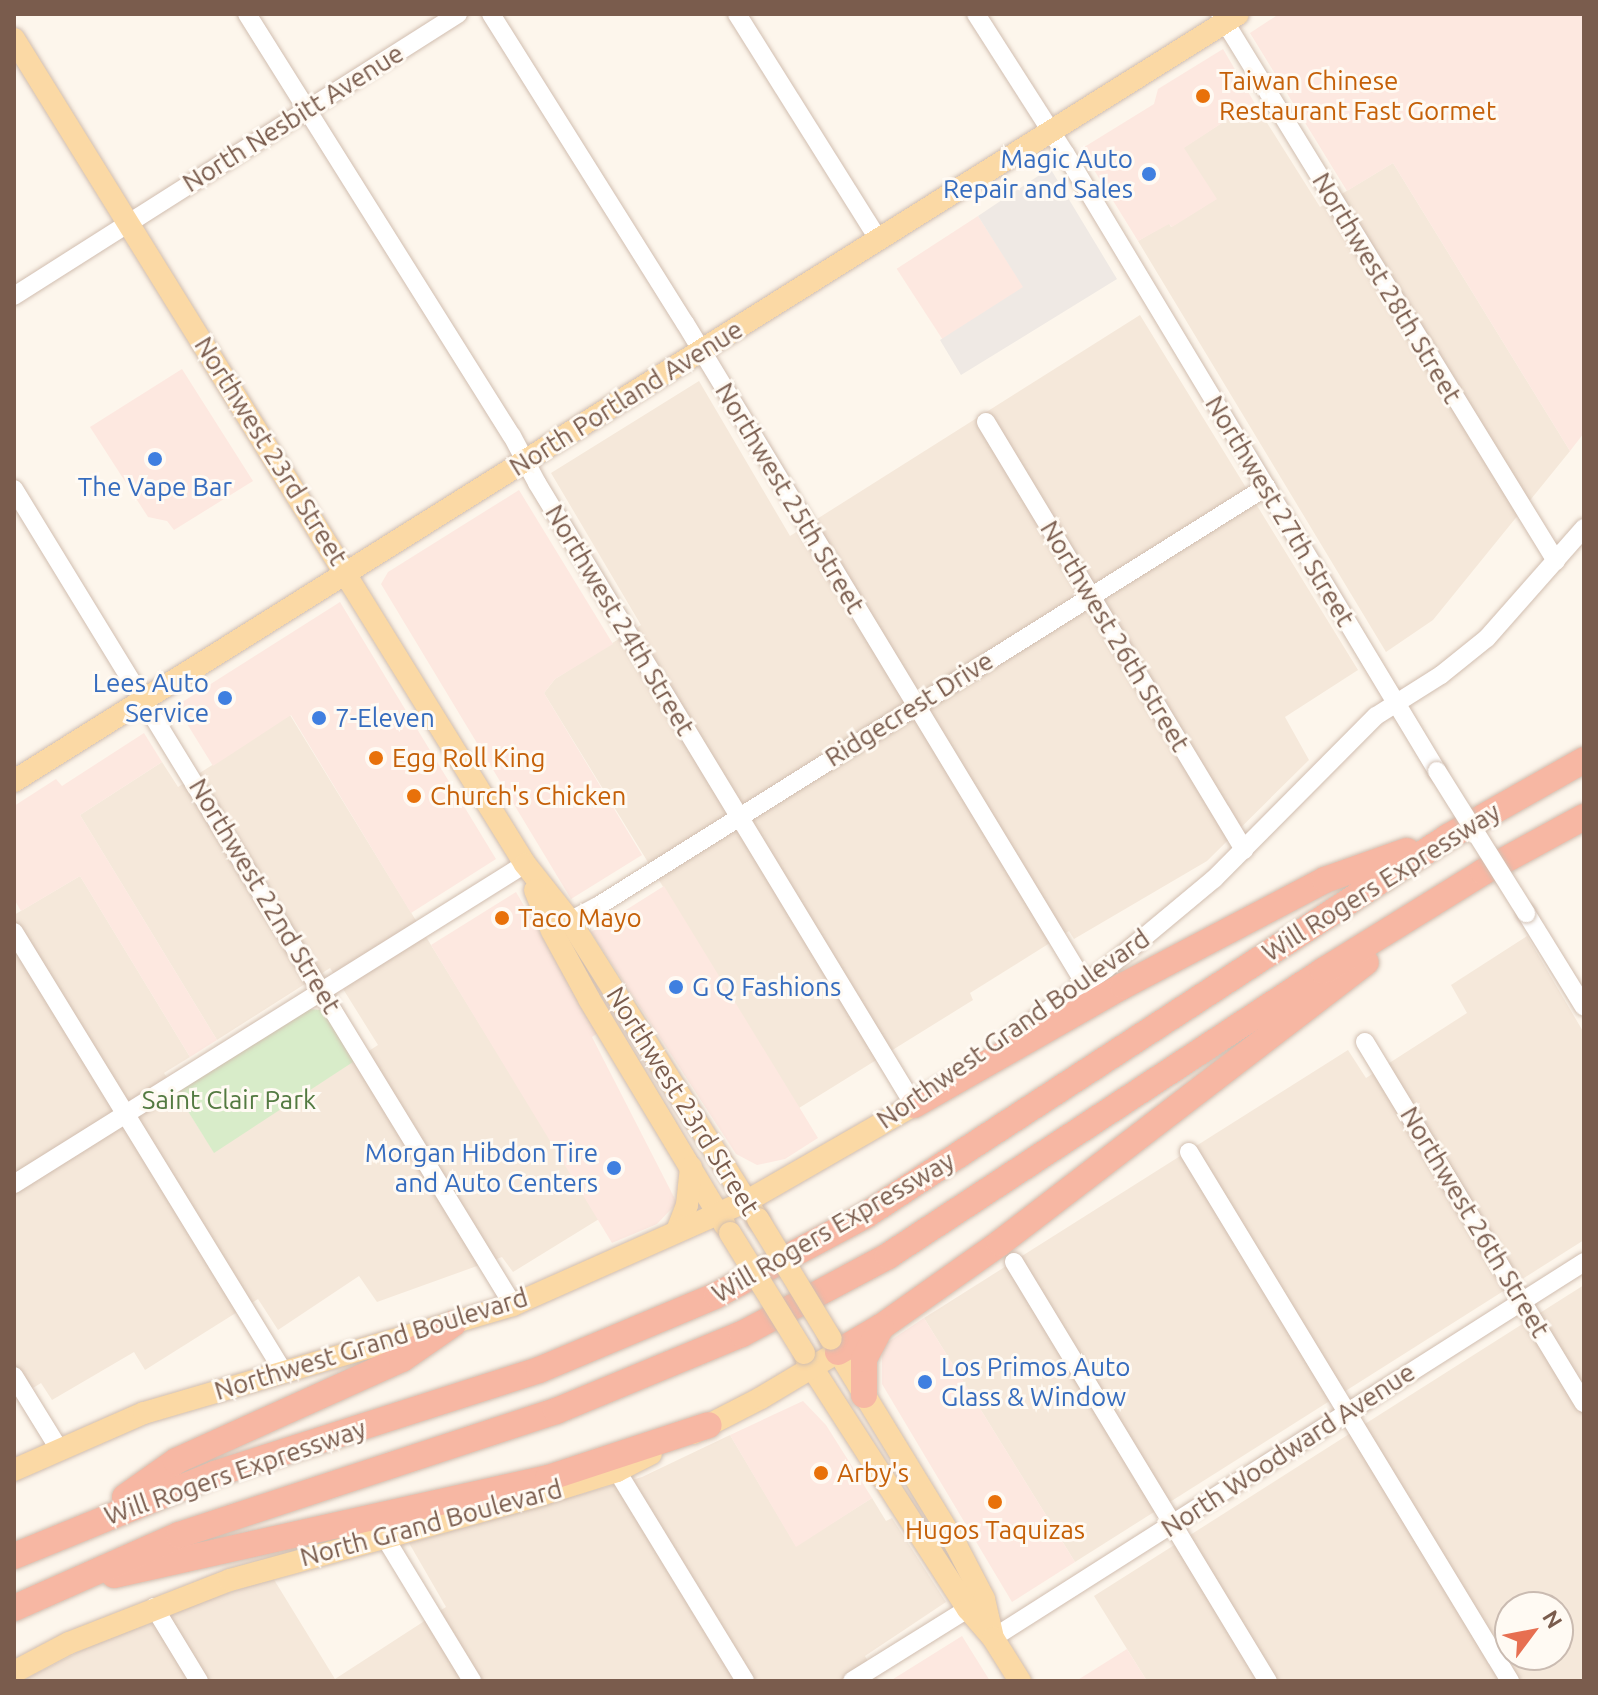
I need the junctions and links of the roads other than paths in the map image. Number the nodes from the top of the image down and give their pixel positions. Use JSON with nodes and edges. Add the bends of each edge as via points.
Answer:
{"nodes":[{"id":1,"x":247,"y":14,"type":"edge"},
{"id":2,"x":458,"y":14,"type":"edge"},
{"id":3,"x":491,"y":14,"type":"edge"},
{"id":4,"x":737,"y":14,"type":"edge"},
{"id":5,"x":976,"y":14,"type":"edge"},
{"id":6,"x":1228,"y":17,"type":"edge"},
{"id":7,"x":14,"y":39,"type":"edge"},
{"id":8,"x":307,"y":109,"type":"junction"},
{"id":9,"x":1051,"y":132,"type":"junction"},
{"id":10,"x":129,"y":223,"type":"junction"},
{"id":11,"x":879,"y":240,"type":"junction"},
{"id":12,"x":14,"y":296,"type":"edge"},
{"id":13,"x":701,"y":351,"type":"junction"},
{"id":14,"x":986,"y":422,"type":"dead end"},
{"id":15,"x":525,"y":462,"type":"junction"},
{"id":16,"x":1266,"y":487,"type":"junction"},
{"id":17,"x":14,"y":489,"type":"edge"},
{"id":18,"x":1584,"y":528,"type":"edge"},
{"id":19,"x":1556,"y":561,"type":"junction"},
{"id":20,"x":347,"y":572,"type":"junction"},
{"id":21,"x":1090,"y":596,"type":"junction"},
{"id":22,"x":145,"y":699,"type":"junction"},
{"id":23,"x":1395,"y":702,"type":"junction"},
{"id":24,"x":914,"y":705,"type":"junction"},
{"id":25,"x":1584,"y":760,"type":"edge"},
{"id":26,"x":14,"y":781,"type":"edge"},
{"id":27,"x":738,"y":815,"type":"junction"},
{"id":28,"x":1584,"y":817,"type":"edge"},
{"id":29,"x":1448,"y":837,"type":"junction"},
{"id":30,"x":1244,"y":850,"type":"junction"},
{"id":31,"x":525,"y":864,"type":"junction"},
{"id":32,"x":1483,"y":872,"type":"junction"},
{"id":33,"x":561,"y":926,"type":"junction"},
{"id":34,"x":14,"y":932,"type":"edge"},
{"id":35,"x":1085,"y":984,"type":"junction"},
{"id":36,"x":324,"y":991,"type":"junction"},
{"id":37,"x":1584,"y":1007,"type":"edge"},
{"id":38,"x":1365,"y":1042,"type":"dead end"},
{"id":39,"x":914,"y":1105,"type":"junction"},
{"id":40,"x":126,"y":1114,"type":"junction"},
{"id":41,"x":1189,"y":1152,"type":"dead end"},
{"id":42,"x":691,"y":1167,"type":"junction"},
{"id":43,"x":14,"y":1184,"type":"edge"},
{"id":44,"x":753,"y":1210,"type":"junction"},
{"id":45,"x":724,"y":1224,"type":"junction"},
{"id":46,"x":677,"y":1231,"type":"junction"},
{"id":47,"x":1014,"y":1262,"type":"dead end"},
{"id":48,"x":1584,"y":1262,"type":"edge"},
{"id":49,"x":1522,"y":1301,"type":"junction"},
{"id":50,"x":513,"y":1305,"type":"junction"},
{"id":51,"x":453,"y":1324,"type":"junction"},
{"id":52,"x":881,"y":1327,"type":"junction"},
{"id":53,"x":834,"y":1345,"type":"junction"},
{"id":54,"x":808,"y":1361,"type":"junction"},
{"id":55,"x":283,"y":1371,"type":"junction"},
{"id":56,"x":14,"y":1376,"type":"edge"},
{"id":57,"x":864,"y":1395,"type":"junction"},
{"id":58,"x":1584,"y":1403,"type":"edge"},
{"id":59,"x":1347,"y":1412,"type":"junction"},
{"id":60,"x":709,"y":1425,"type":"junction"},
{"id":61,"x":59,"y":1449,"type":"junction"},
{"id":62,"x":14,"y":1470,"type":"edge"},
{"id":63,"x":617,"y":1471,"type":"junction"},
{"id":64,"x":86,"y":1524,"type":"junction"},
{"id":65,"x":1173,"y":1525,"type":"junction"},
{"id":66,"x":384,"y":1536,"type":"junction"},
{"id":67,"x":14,"y":1556,"type":"edge"},
{"id":68,"x":55,"y":1587,"type":"junction"},
{"id":69,"x":976,"y":1604,"type":"junction"},
{"id":70,"x":154,"y":1607,"type":"junction"},
{"id":71,"x":14,"y":1608,"type":"edge"},
{"id":72,"x":993,"y":1638,"type":"junction"},
{"id":73,"x":14,"y":1672,"type":"edge"},
{"id":74,"x":199,"y":1681,"type":"edge"},
{"id":75,"x":472,"y":1681,"type":"edge"},
{"id":76,"x":745,"y":1681,"type":"edge"},
{"id":77,"x":852,"y":1681,"type":"edge"},
{"id":78,"x":1020,"y":1681,"type":"edge"},
{"id":79,"x":1268,"y":1681,"type":"edge"},
{"id":80,"x":1510,"y":1681,"type":"edge"}],
"edges":[{"from":1,"to":8,"type":"street","name":"Northwest 24th Street"},
{"from":2,"to":8,"type":"street","name":"North Nesbitt Avenue"},
{"from":3,"to":13,"type":"street","name":"Northwest 25th Street"},
{"from":4,"to":11,"type":"street"},
{"from":5,"to":9,"type":"street","name":"Northwest 27th Street"},
{"from":6,"to":9,"type":"main road","name":"North Portland Avenue"},
{"from":6,"to":19,"type":"street","name":"Northwest 28th Street"},
{"from":7,"to":10,"type":"main road","name":"Northwest 23rd Street"},
{"from":8,"to":10,"type":"street","name":"North Nesbitt Avenue"},
{"from":8,"to":15,"type":"street","name":"Northwest 24th Street"},
{"from":9,"to":11,"type":"main road","name":"North Portland Avenue"},
{"from":9,"to":16,"type":"street","name":"Northwest 27th Street"},
{"from":10,"to":12,"type":"street","name":"North Nesbitt Avenue"},
{"from":10,"to":20,"type":"main road","name":"Northwest 23rd Street"},
{"from":11,"to":13,"type":"main road","name":"North Portland Avenue"},
{"from":13,"to":15,"type":"main road","name":"North Portland Avenue"},
{"from":13,"to":24,"type":"street","name":"Northwest 25th Street"},
{"from":14,"to":21,"type":"street","name":"Northwest 26th Street"},
{"from":15,"to":20,"type":"main road","name":"North Portland Avenue"},
{"from":15,"to":27,"type":"street","name":"Northwest 24th Street"},
{"from":16,"to":21,"type":"street","name":"Ridgecrest Drive"},
{"from":16,"to":23,"type":"street","name":"Northwest 27th Street"},
{"from":17,"to":22,"type":"street","name":"Northwest 22nd Street"},
{"from":18,"to":19,"type":"street","name":"Northwest Grand Boulevard"},
{"from":19,"to":23,"type":"street","name":"Northwest Grand Boulevard","via":[[1487,638],[1441,675]]},
{"from":20,"to":22,"type":"main road","name":"North Portland Avenue"},
{"from":20,"to":31,"type":"main road","name":"Northwest 23rd Street"},
{"from":21,"to":24,"type":"street","name":"Ridgecrest Drive"},
{"from":21,"to":30,"type":"street","name":"Northwest 26th Street"},
{"from":22,"to":26,"type":"main road","name":"North Portland Avenue"},
{"from":22,"to":36,"type":"street","name":"Northwest 22nd Street"},
{"from":23,"to":30,"type":"street","name":"Northwest Grand Boulevard"},
{"from":23,"to":37,"type":"street","name":"Northwest 27th Street","bridge":true},
{"from":24,"to":27,"type":"street","name":"Ridgecrest Drive"},
{"from":24,"to":35,"type":"street","name":"Northwest 25th Street"},
{"from":25,"to":29,"type":"highway","name":"Will Rogers Expressway"},
{"from":27,"to":33,"type":"street","name":"Ridgecrest Drive"},
{"from":27,"to":39,"type":"street","name":"Northwest 24th Street"},
{"from":28,"to":32,"type":"highway","name":"Will Rogers Expressway"},
{"from":29,"to":39,"type":"highway","via":[[1325,880],[1123,986]]},
{"from":29,"to":64,"type":"highway","name":"Will Rogers Expressway","via":[[901,1193],[717,1295],[539,1370],[215,1474]]},
{"from":30,"to":35,"type":"street","name":"Northwest Grand Boulevard"},
{"from":31,"to":33,"type":"main road","name":"Northwest 23rd Street"},
{"from":31,"to":36,"type":"street"},
{"from":32,"to":52,"type":"highway","via":[[1000,1243]]},
{"from":32,"to":68,"type":"highway","name":"Will Rogers Expressway","via":[[888,1256],[742,1334],[556,1411],[243,1512]]},
{"from":33,"to":42,"type":"main road","name":"Northwest 23rd Street"},
{"from":33,"to":44,"type":"main road","name":"Northwest 23rd Street"},
{"from":34,"to":40,"type":"street"},
{"from":35,"to":39,"type":"street","name":"Northwest Grand Boulevard"},
{"from":36,"to":40,"type":"street"},
{"from":36,"to":50,"type":"street","name":"Northwest 22nd Street"},
{"from":38,"to":49,"type":"street","name":"Northwest 26th Street"},
{"from":39,"to":44,"type":"main road","name":"Northwest Grand Boulevard"},
{"from":40,"to":43,"type":"street"},
{"from":40,"to":55,"type":"street"},
{"from":41,"to":59,"type":"street"},
{"from":42,"to":45,"type":"main road","name":"Northwest 23rd Street"},
{"from":42,"to":46,"type":"main road","via":[[687,1205]]},
{"from":44,"to":45,"type":"main road","name":"Northwest Grand Boulevard"},
{"from":44,"to":53,"type":"main road","name":"Northwest 23rd Street","bridge":true},
{"from":45,"to":46,"type":"main road","name":"Northwest Grand Boulevard"},
{"from":45,"to":54,"type":"main road","name":"Northwest 23rd Street","bridge":true},
{"from":46,"to":50,"type":"main road","name":"Northwest Grand Boulevard"},
{"from":47,"to":65,"type":"street"},
{"from":48,"to":49,"type":"street","name":"North Woodward Avenue"},
{"from":49,"to":58,"type":"street","name":"Northwest 26th Street"},
{"from":49,"to":59,"type":"street","name":"North Woodward Avenue"},
{"from":50,"to":51,"type":"main road","name":"Northwest Grand Boulevard"},
{"from":51,"to":55,"type":"main road","name":"Northwest Grand Boulevard"},
{"from":51,"to":64,"type":"highway","via":[[402,1359],[176,1461]]},
{"from":52,"to":53,"type":"highway"},
{"from":52,"to":57,"type":"highway","via":[[864,1359]]},
{"from":53,"to":54,"type":"main road","name":"North Grand Boulevard"},
{"from":53,"to":57,"type":"main road","name":"Northwest 23rd Street"},
{"from":54,"to":60,"type":"main road","name":"North Grand Boulevard"},
{"from":54,"to":69,"type":"main road","name":"Northwest 23rd Street"},
{"from":55,"to":61,"type":"main road","name":"Northwest Grand Boulevard","via":[[144,1413]]},
{"from":56,"to":61,"type":"street"},
{"from":57,"to":69,"type":"main road","name":"Northwest 23rd Street","via":[[956,1545]]},
{"from":59,"to":65,"type":"street","name":"North Woodward Avenue"},
{"from":59,"to":80,"type":"street"},
{"from":60,"to":63,"type":"main road","name":"North Grand Boulevard"},
{"from":60,"to":68,"type":"highway","via":[[548,1478]]},
{"from":61,"to":62,"type":"main road","name":"Northwest Grand Boulevard"},
{"from":63,"to":66,"type":"main road","name":"North Grand Boulevard"},
{"from":63,"to":76,"type":"street"},
{"from":64,"to":67,"type":"highway","name":"Will Rogers Expressway"},
{"from":65,"to":72,"type":"street","name":"North Woodward Avenue"},
{"from":65,"to":79,"type":"street"},
{"from":66,"to":70,"type":"main road","name":"North Grand Boulevard"},
{"from":66,"to":75,"type":"street"},
{"from":68,"to":71,"type":"highway","name":"Will Rogers Expressway"},
{"from":69,"to":72,"type":"main road","name":"Northwest 23rd Street"},
{"from":69,"to":77,"type":"street"},
{"from":70,"to":73,"type":"main road","name":"North Grand Boulevard"},
{"from":70,"to":74,"type":"street"},
{"from":72,"to":78,"type":"main road","name":"Northwest 23rd Street"}]}
